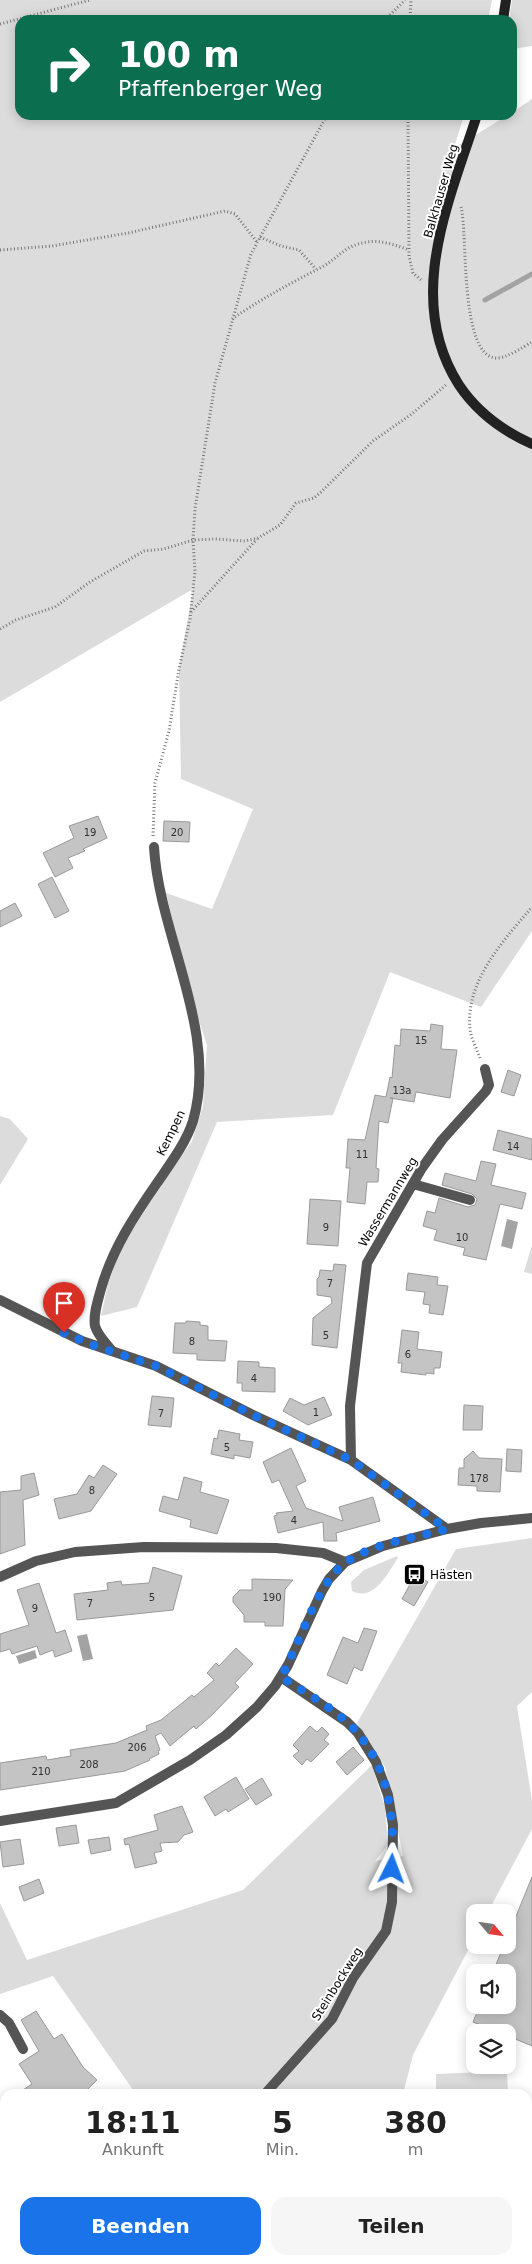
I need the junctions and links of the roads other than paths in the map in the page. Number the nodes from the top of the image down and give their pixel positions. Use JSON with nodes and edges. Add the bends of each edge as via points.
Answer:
{"nodes":[{"id":1,"x":506,"y":0,"type":"edge"},
{"id":2,"x":504,"y":15,"type":"edge"},
{"id":3,"x":475,"y":120,"type":"edge"},
{"id":4,"x":532,"y":444,"type":"edge"},
{"id":5,"x":154,"y":847,"type":"road end"},
{"id":6,"x":485,"y":1069,"type":"road end"},
{"id":7,"x":413,"y":1184,"type":"junction"},
{"id":8,"x":470,"y":1200,"type":"dead end"},
{"id":9,"x":0,"y":1300,"type":"edge"},
{"id":10,"x":112,"y":1351,"type":"junction"},
{"id":11,"x":351,"y":1460,"type":"junction"},
{"id":12,"x":532,"y":1518,"type":"edge"},
{"id":13,"x":447,"y":1529,"type":"junction"},
{"id":14,"x":345,"y":1562,"type":"junction"},
{"id":15,"x":0,"y":1578,"type":"edge"},
{"id":16,"x":281,"y":1677,"type":"junction"},
{"id":17,"x":0,"y":1821,"type":"edge"},
{"id":18,"x":0,"y":2015,"type":"edge"},
{"id":19,"x":24,"y":2049,"type":"dead end"},
{"id":20,"x":269,"y":2089,"type":"edge"}],
"edges":[{"from":1,"to":2,"type":"main road"},
{"from":3,"to":4,"type":"main road","name":"Balkhauser Weg","via":[[439,238],[432,289],[433,312],[439,341],[455,377],[470,400],[508,432]]},
{"from":5,"to":10,"type":"street","name":"Kempen","via":[[160,895],[193,1020],[200,1085],[192,1122],[181,1146],[109,1263],[98,1297],[95,1326]]},
{"from":6,"to":7,"type":"street","name":"Wassermannweg","via":[[489,1085],[486,1091],[442,1140]]},
{"from":7,"to":8,"type":"street"},
{"from":7,"to":11,"type":"street","name":"Wassermannweg","via":[[367,1263],[350,1406]]},
{"from":9,"to":10,"type":"street","via":[[64,1333]]},
{"from":10,"to":11,"type":"street","via":[[156,1366]]},
{"from":11,"to":13,"type":"street"},
{"from":12,"to":13,"type":"street","via":[[481,1522]]},
{"from":13,"to":14,"type":"street","via":[[383,1546]]},
{"from":14,"to":15,"type":"street","via":[[323,1553],[276,1548],[144,1547],[75,1552],[36,1561]]},
{"from":14,"to":16,"type":"street","via":[[322,1591]]},
{"from":16,"to":17,"type":"street","via":[[265,1698],[231,1730],[131,1796],[105,1805]]},
{"from":16,"to":20,"type":"street","name":"Steinbockweg","via":[[346,1722],[358,1733],[376,1762],[388,1796],[393,1825],[392,1902],[386,1931],[353,1978],[332,2019]]},
{"from":18,"to":19,"type":"street","via":[[9,2023]]}]}
